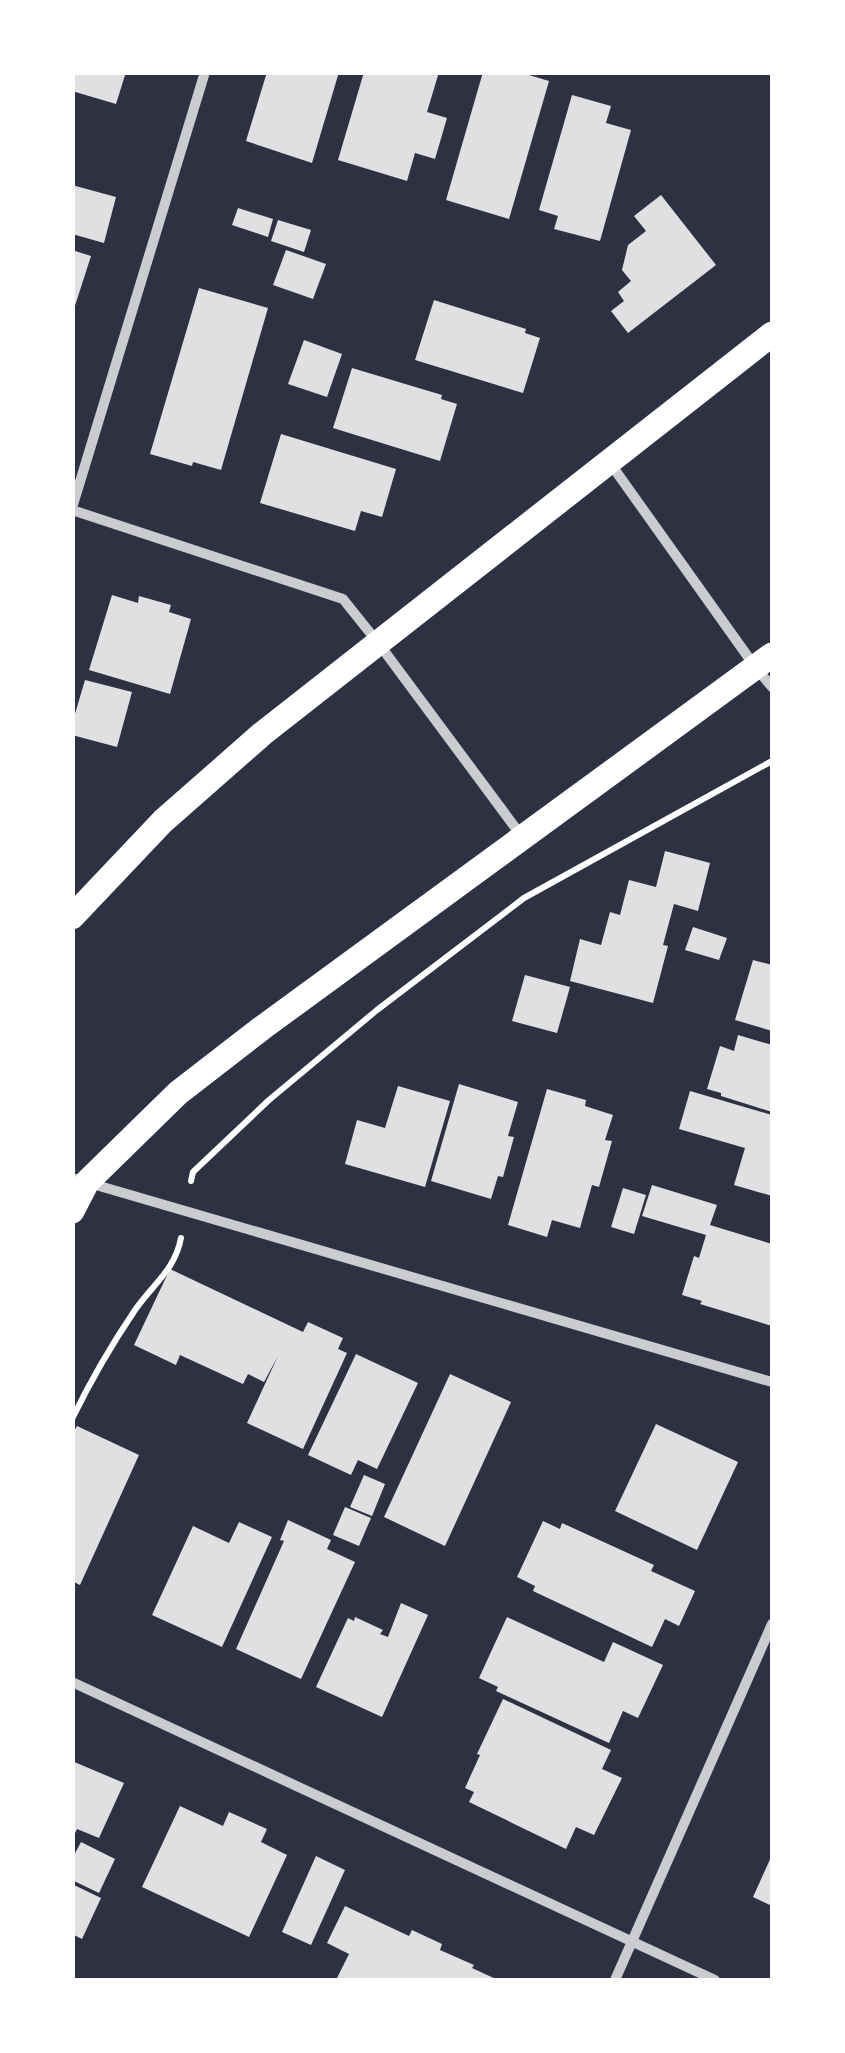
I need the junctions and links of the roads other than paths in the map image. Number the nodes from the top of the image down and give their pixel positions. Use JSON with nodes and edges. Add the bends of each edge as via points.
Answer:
{"nodes":[{"id":1,"x":205,"y":72,"type":"edge"},
{"id":2,"x":772,"y":334,"type":"edge"},
{"id":3,"x":609,"y":462,"type":"junction"},
{"id":4,"x":72,"y":509,"type":"edge"},
{"id":5,"x":380,"y":644,"type":"junction"},
{"id":6,"x":767,"y":670,"type":"edge"},
{"id":7,"x":523,"y":838,"type":"junction"},
{"id":8,"x":72,"y":917,"type":"edge"},
{"id":9,"x":80,"y":1180,"type":"edge"},
{"id":10,"x":72,"y":1211,"type":"edge"},
{"id":11,"x":772,"y":1382,"type":"edge"},
{"id":12,"x":772,"y":1624,"type":"edge"},
{"id":13,"x":72,"y":1682,"type":"edge"},
{"id":14,"x":632,"y":1942,"type":"junction"},
{"id":15,"x":615,"y":1980,"type":"edge"},
{"id":16,"x":715,"y":1980,"type":"edge"}],
"edges":[{"from":1,"to":4,"type":"street"},
{"from":2,"to":3,"type":"main road"},
{"from":3,"to":5,"type":"main road"},
{"from":3,"to":6,"type":"street"},
{"from":4,"to":5,"type":"street","via":[[343,598]]},
{"from":5,"to":7,"type":"street"},
{"from":5,"to":8,"type":"main road","via":[[162,821]]},
{"from":6,"to":7,"type":"main road"},
{"from":7,"to":9,"type":"main road","via":[[178,1093]]},
{"from":9,"to":10,"type":"main road"},
{"from":9,"to":11,"type":"street"},
{"from":12,"to":14,"type":"street"},
{"from":13,"to":14,"type":"street"},
{"from":14,"to":15,"type":"street"},
{"from":14,"to":16,"type":"street"}]}
